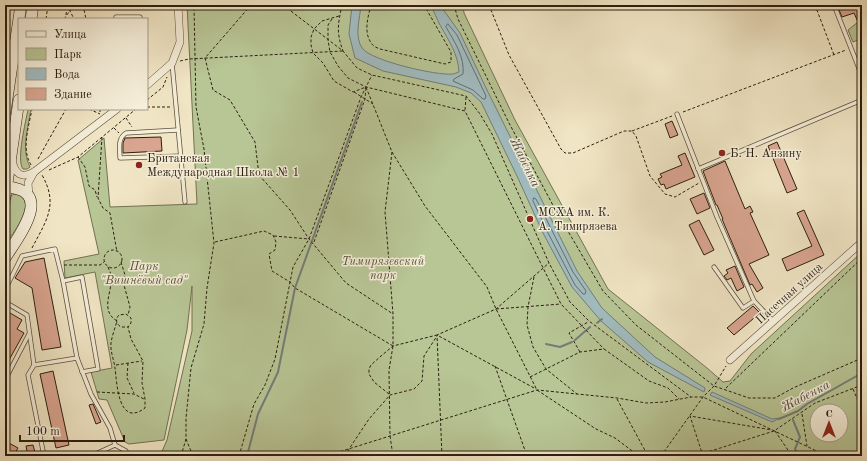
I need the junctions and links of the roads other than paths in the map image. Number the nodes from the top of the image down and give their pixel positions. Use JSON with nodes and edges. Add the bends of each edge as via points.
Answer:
{"nodes":[{"id":1,"x":21,"y":5,"type":"edge"},
{"id":2,"x":33,"y":5,"type":"edge"},
{"id":3,"x":178,"y":5,"type":"edge"},
{"id":4,"x":834,"y":5,"type":"edge"},
{"id":5,"x":19,"y":18,"type":"edge"},
{"id":6,"x":31,"y":18,"type":"edge"},
{"id":7,"x":116,"y":18,"type":"edge"},
{"id":8,"x":140,"y":18,"type":"edge"},
{"id":9,"x":18,"y":25,"type":"edge"},
{"id":10,"x":172,"y":64,"type":"junction"},
{"id":11,"x":862,"y":76,"type":"edge"},
{"id":12,"x":148,"y":84,"type":"edge"},
{"id":13,"x":862,"y":100,"type":"edge"},
{"id":14,"x":18,"y":107,"type":"edge"},
{"id":15,"x":116,"y":110,"type":"edge"},
{"id":16,"x":5,"y":112,"type":"edge"},
{"id":17,"x":677,"y":114,"type":"road end"},
{"id":18,"x":178,"y":130,"type":"junction"},
{"id":19,"x":11,"y":154,"type":"junction"},
{"id":20,"x":181,"y":156,"type":"junction"},
{"id":21,"x":698,"y":169,"type":"junction"},
{"id":22,"x":34,"y":170,"type":"junction"},
{"id":23,"x":5,"y":192,"type":"edge"},
{"id":24,"x":29,"y":197,"type":"junction"},
{"id":25,"x":185,"y":202,"type":"dead end"},
{"id":26,"x":862,"y":242,"type":"edge"},
{"id":27,"x":5,"y":258,"type":"edge"},
{"id":28,"x":714,"y":266,"type":"dead end"},
{"id":29,"x":63,"y":281,"type":"junction"},
{"id":30,"x":5,"y":290,"type":"edge"},
{"id":31,"x":754,"y":301,"type":"junction"},
{"id":32,"x":5,"y":302,"type":"edge"},
{"id":33,"x":773,"y":322,"type":"junction"},
{"id":34,"x":30,"y":333,"type":"junction"},
{"id":35,"x":77,"y":358,"type":"junction"},
{"id":36,"x":730,"y":360,"type":"road end"},
{"id":37,"x":34,"y":365,"type":"junction"},
{"id":38,"x":82,"y":372,"type":"junction"},
{"id":39,"x":5,"y":380,"type":"edge"},
{"id":40,"x":115,"y":444,"type":"junction"},
{"id":41,"x":44,"y":456,"type":"edge"},
{"id":42,"x":91,"y":456,"type":"edge"},
{"id":43,"x":127,"y":456,"type":"edge"}],
"edges":[{"from":1,"to":5,"type":"main road"},
{"from":2,"to":6,"type":"main road"},
{"from":3,"to":10,"type":"street","via":[[180,42]]},
{"from":4,"to":11,"type":"lane"},
{"from":7,"to":8,"type":"lane"},
{"from":9,"to":16,"type":"main road"},
{"from":10,"to":12,"type":"street"},
{"from":10,"to":18,"type":"lane"},
{"from":13,"to":21,"type":"lane"},
{"from":14,"to":19,"type":"main road"},
{"from":15,"to":22,"type":"street"},
{"from":17,"to":21,"type":"lane"},
{"from":18,"to":20,"type":"lane"},
{"from":18,"to":20,"type":"lane","via":[[126,133],[119,141],[120,158]]},
{"from":19,"to":22,"type":"street","via":[[18,173],[24,175]]},
{"from":19,"to":23,"type":"main road"},
{"from":20,"to":25,"type":"lane"},
{"from":21,"to":31,"type":"lane"},
{"from":22,"to":24,"type":"street","via":[[28,183]]},
{"from":23,"to":24,"type":"main road","via":[[21,190]]},
{"from":24,"to":27,"type":"main road","via":[[32,204],[31,212]]},
{"from":26,"to":33,"type":"street","name":"Пасечная улица"},
{"from":28,"to":31,"type":"lane","via":[[743,308]]},
{"from":29,"to":30,"type":"lane","via":[[55,249],[22,256]]},
{"from":29,"to":35,"type":"lane"},
{"from":29,"to":38,"type":"lane","via":[[82,277],[98,369]]},
{"from":31,"to":33,"type":"lane"},
{"from":32,"to":34,"type":"lane","via":[[27,315]]},
{"from":33,"to":36,"type":"street","name":"Пасечная улица"},
{"from":34,"to":37,"type":"lane"},
{"from":34,"to":39,"type":"lane"},
{"from":35,"to":37,"type":"lane"},
{"from":35,"to":38,"type":"lane"},
{"from":37,"to":41,"type":"lane","via":[[28,375]]},
{"from":38,"to":40,"type":"lane","via":[[110,428]]},
{"from":40,"to":42,"type":"lane"},
{"from":40,"to":43,"type":"lane","via":[[126,451]]}]}
